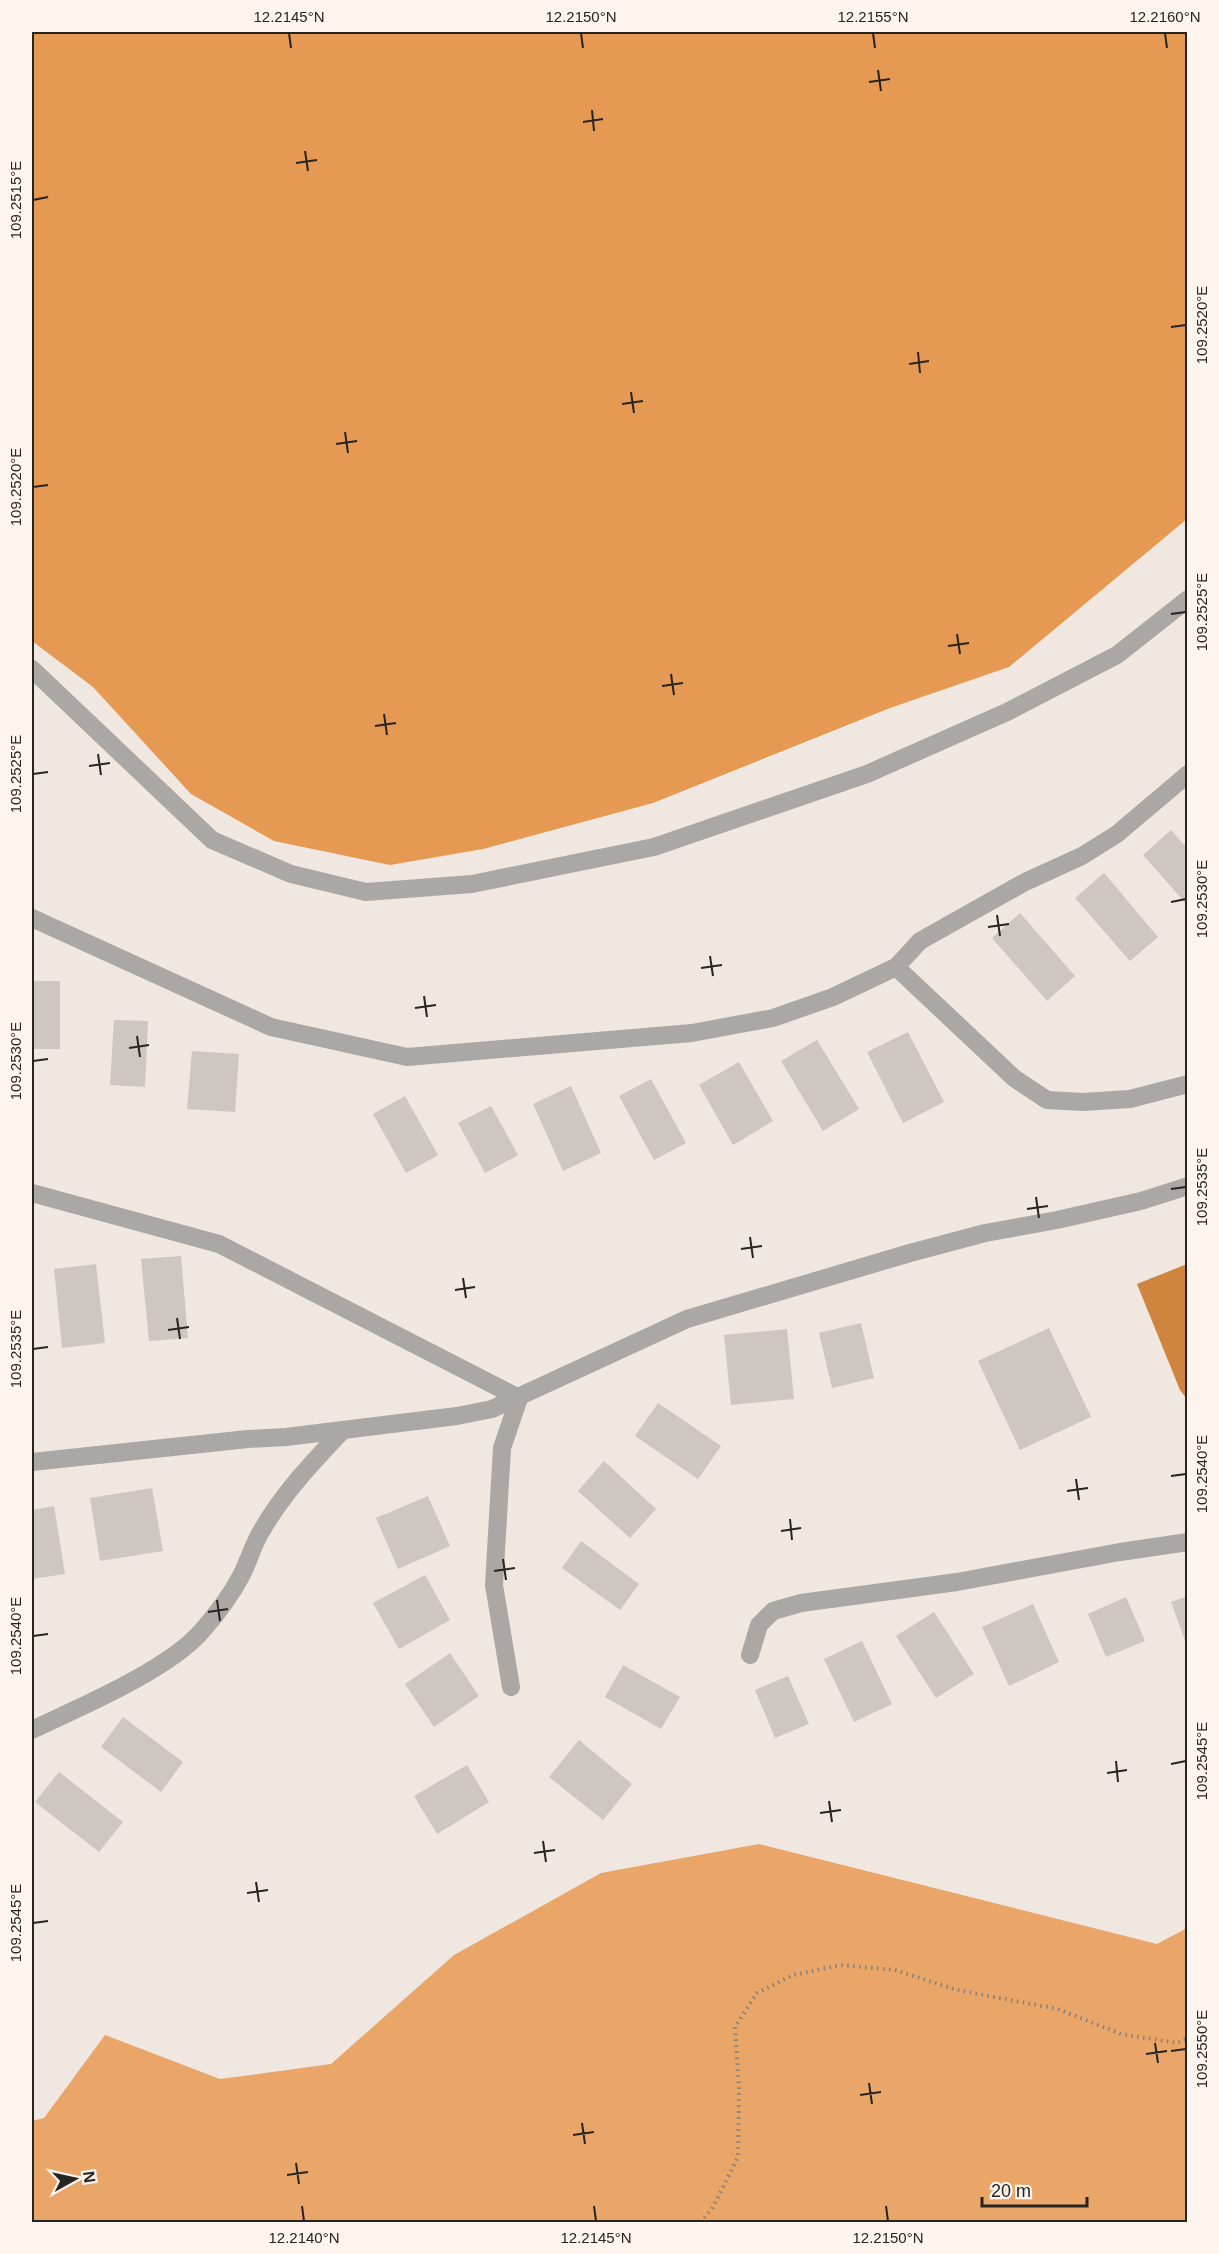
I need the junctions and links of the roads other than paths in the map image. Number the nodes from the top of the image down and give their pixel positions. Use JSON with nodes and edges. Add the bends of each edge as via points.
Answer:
{"nodes":[{"id":1,"x":1188,"y":599,"type":"edge"},
{"id":2,"x":32,"y":669,"type":"edge"},
{"id":3,"x":1188,"y":774,"type":"edge"},
{"id":4,"x":32,"y":918,"type":"edge"},
{"id":5,"x":896,"y":967,"type":"junction"},
{"id":6,"x":1188,"y":1084,"type":"edge"},
{"id":7,"x":1188,"y":1186,"type":"edge"},
{"id":8,"x":32,"y":1193,"type":"edge"},
{"id":9,"x":519,"y":1398,"type":"junction"},
{"id":10,"x":342,"y":1431,"type":"junction"},
{"id":11,"x":32,"y":1462,"type":"edge"},
{"id":12,"x":1188,"y":1542,"type":"edge"},
{"id":13,"x":750,"y":1655,"type":"dead end"},
{"id":14,"x":511,"y":1687,"type":"dead end"},
{"id":15,"x":32,"y":1730,"type":"edge"}],
"edges":[{"from":1,"to":2,"type":"street","via":[[1117,655],[1007,712],[867,774],[654,847],[472,884],[366,892],[291,874],[212,840]]},
{"from":3,"to":5,"type":"street","via":[[1117,834],[920,941]]},
{"from":4,"to":5,"type":"street","via":[[271,1027],[407,1057],[692,1033],[773,1018],[833,997]]},
{"from":5,"to":6,"type":"street","via":[[1014,1078],[1047,1100],[1130,1099]]},
{"from":7,"to":9,"type":"street","via":[[1130,1203],[985,1233],[687,1319]]},
{"from":8,"to":9,"type":"street","via":[[219,1244]]},
{"from":9,"to":10,"type":"street","via":[[492,1409],[457,1416]]},
{"from":9,"to":14,"type":"street","via":[[502,1448],[494,1585]]},
{"from":10,"to":11,"type":"street"},
{"from":10,"to":15,"type":"street","via":[[299,1476],[276,1508],[260,1532],[240,1578],[200,1633],[168,1659],[104,1696]]},
{"from":12,"to":13,"type":"street","via":[[957,1582],[801,1603],[773,1611],[759,1625]]}]}
